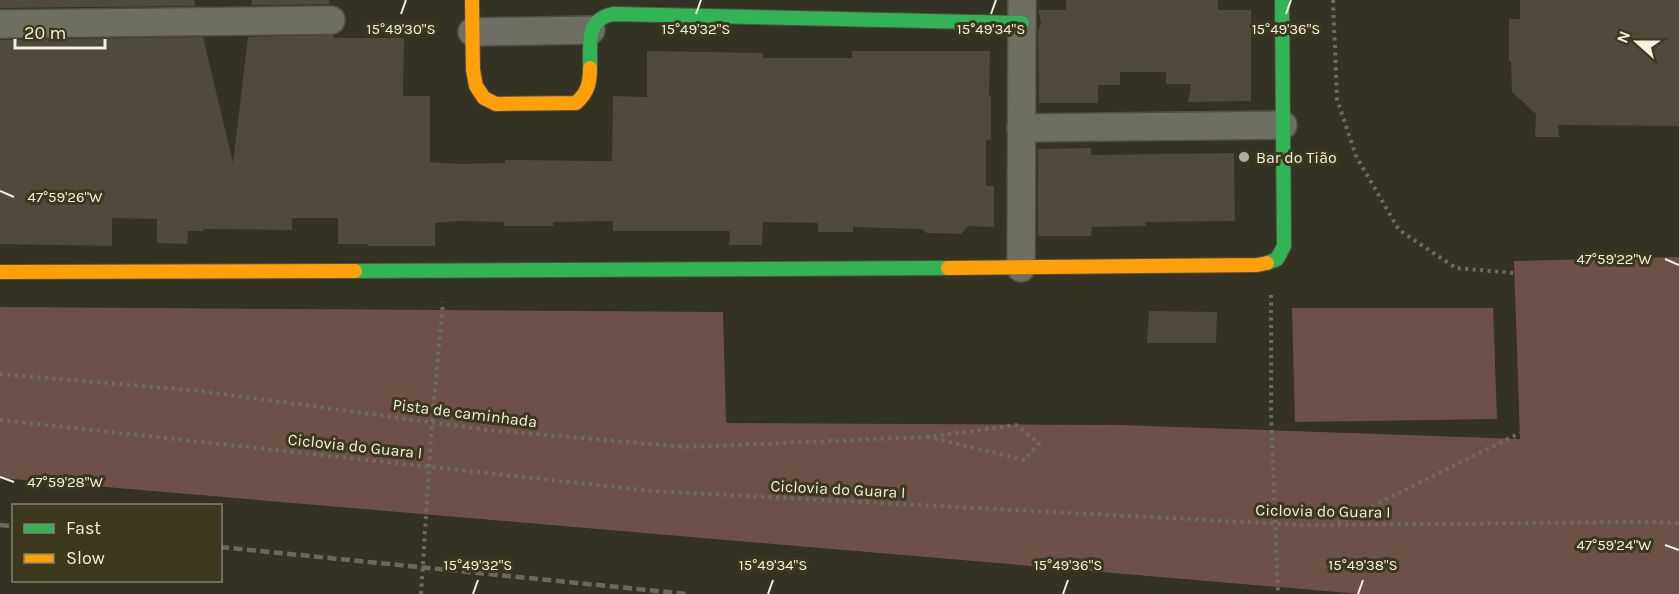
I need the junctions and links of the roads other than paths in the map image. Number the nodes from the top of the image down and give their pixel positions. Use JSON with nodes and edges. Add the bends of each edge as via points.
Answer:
{"nodes":[{"id":1,"x":472,"y":0,"type":"edge"},
{"id":2,"x":1282,"y":0,"type":"edge"},
{"id":3,"x":1022,"y":12,"type":"edge"},
{"id":4,"x":331,"y":20,"type":"dead end"},
{"id":5,"x":0,"y":24,"type":"edge"},
{"id":6,"x":591,"y":30,"type":"junction"},
{"id":7,"x":472,"y":32,"type":"junction"},
{"id":8,"x":1283,"y":125,"type":"junction"},
{"id":9,"x":1021,"y":128,"type":"junction"},
{"id":10,"x":1021,"y":268,"type":"junction"},
{"id":11,"x":0,"y":272,"type":"edge"}],
"edges":[{"from":1,"to":7,"type":"street"},
{"from":2,"to":8,"type":"street"},
{"from":3,"to":6,"type":"street","via":[[613,14],[600,17]]},
{"from":3,"to":9,"type":"street"},
{"from":4,"to":5,"type":"street"},
{"from":6,"to":7,"type":"street"},
{"from":6,"to":7,"type":"street","via":[[590,84],[576,103],[496,104],[484,98],[476,86],[473,70]]},
{"from":8,"to":9,"type":"street"},
{"from":8,"to":10,"type":"street","via":[[1284,246],[1279,258],[1271,263]]},
{"from":9,"to":10,"type":"street"},
{"from":10,"to":11,"type":"street"}]}
